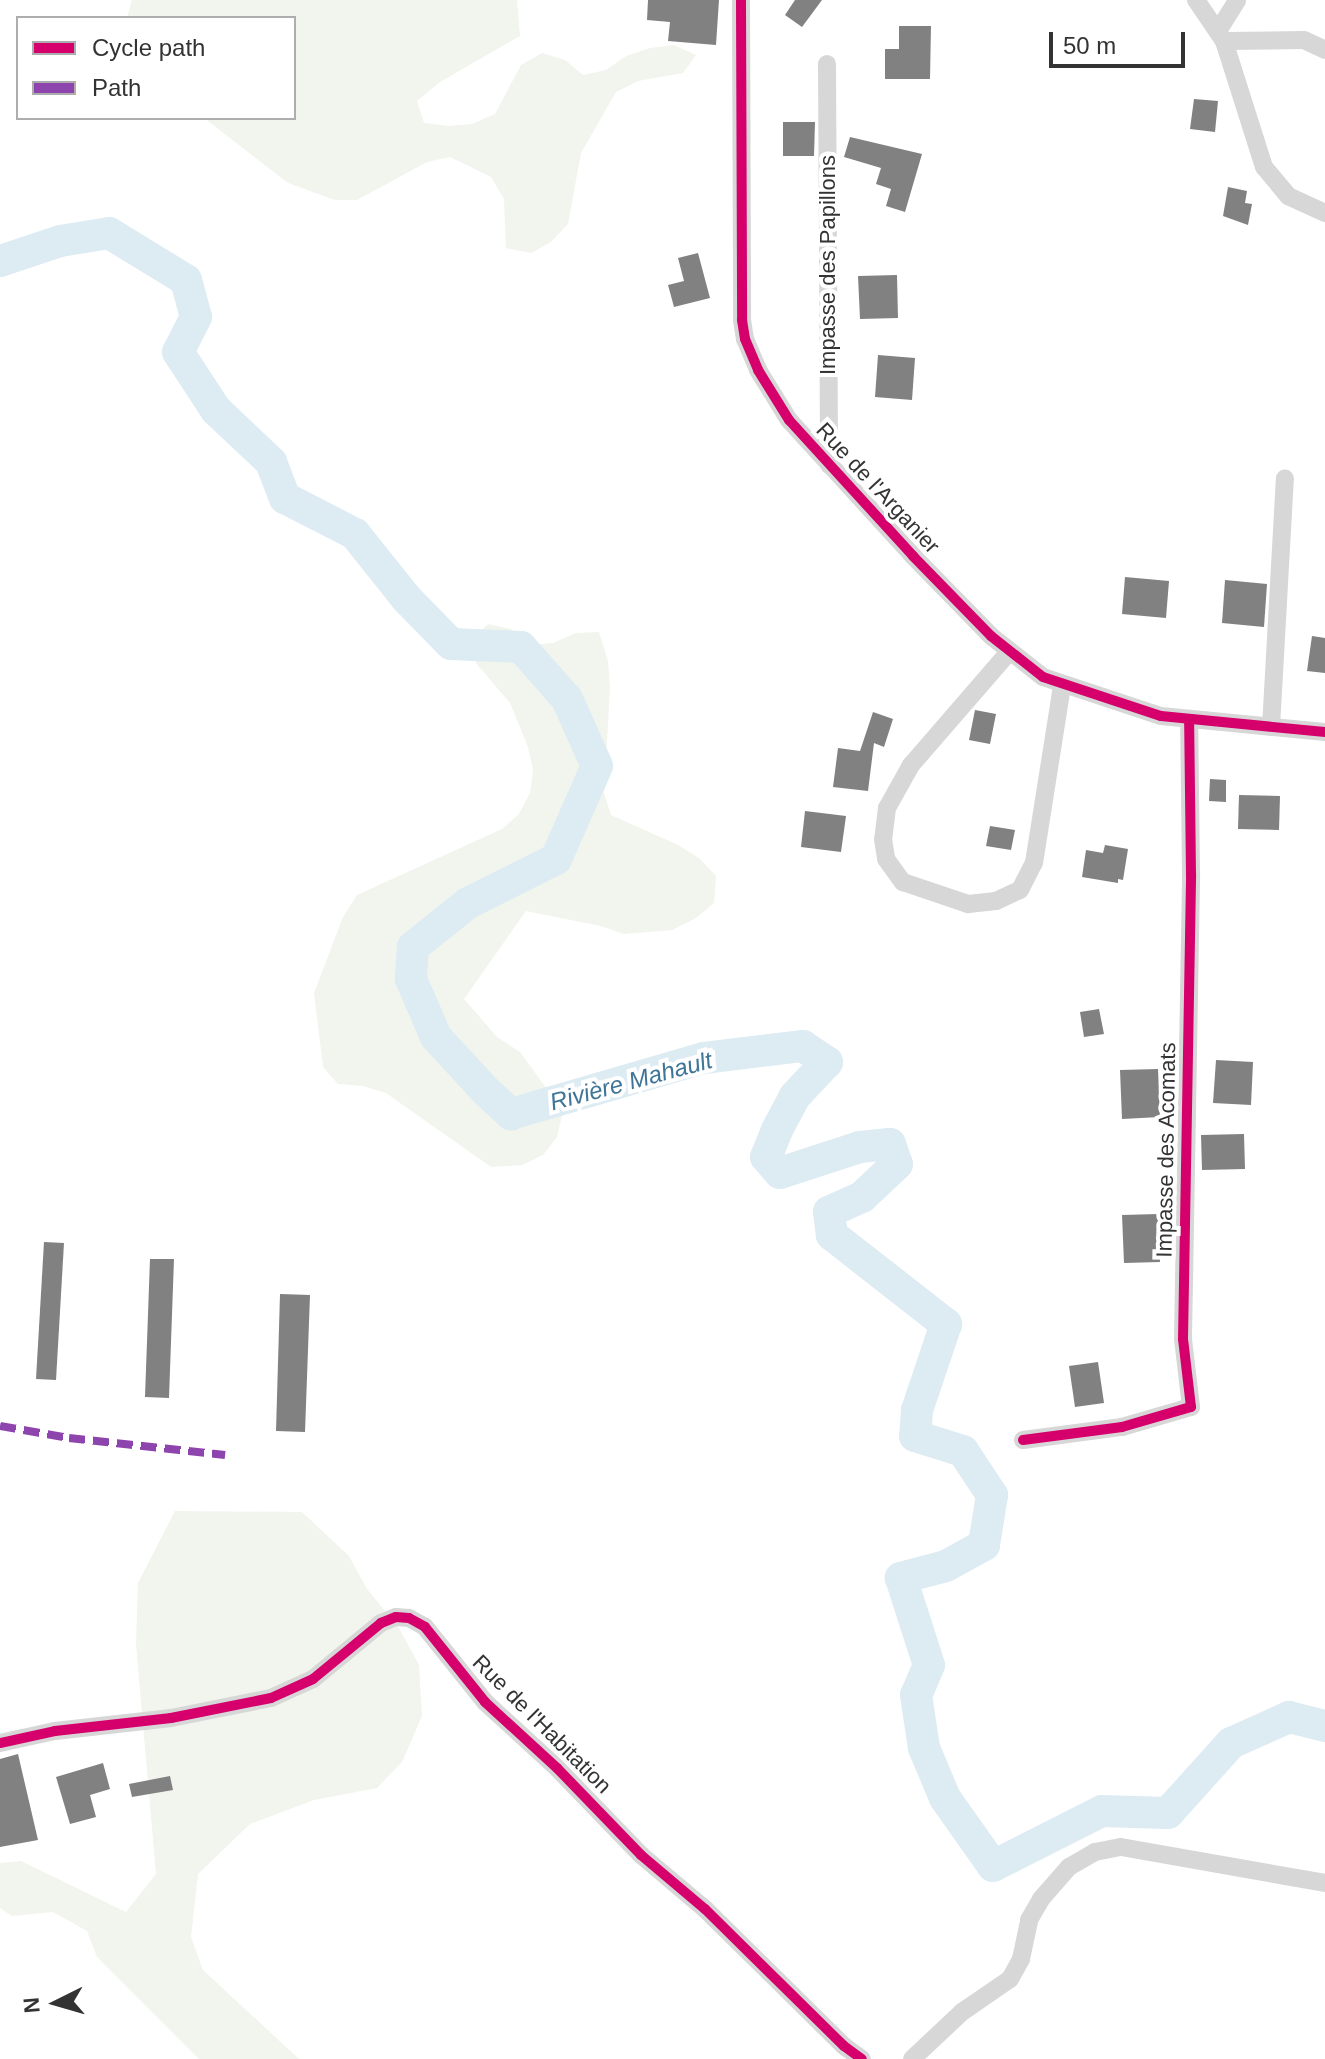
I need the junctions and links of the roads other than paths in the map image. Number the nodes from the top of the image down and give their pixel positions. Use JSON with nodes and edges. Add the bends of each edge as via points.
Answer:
{"nodes":[{"id":1,"x":741,"y":0,"type":"edge"},
{"id":2,"x":1196,"y":0,"type":"edge"},
{"id":3,"x":1237,"y":0,"type":"edge"},
{"id":4,"x":1221,"y":36,"type":"junction"},
{"id":5,"x":1325,"y":50,"type":"edge"},
{"id":6,"x":827,"y":64,"type":"dead end"},
{"id":7,"x":1325,"y":213,"type":"edge"},
{"id":8,"x":829,"y":465,"type":"junction"},
{"id":9,"x":1285,"y":478,"type":"dead end"},
{"id":10,"x":1009,"y":652,"type":"junction"},
{"id":11,"x":1062,"y":686,"type":"junction"},
{"id":12,"x":1189,"y":720,"type":"junction"},
{"id":13,"x":1271,"y":727,"type":"junction"},
{"id":14,"x":1325,"y":732,"type":"edge"},
{"id":15,"x":1023,"y":1440,"type":"dead end"},
{"id":16,"x":0,"y":1743,"type":"edge"},
{"id":17,"x":1325,"y":1883,"type":"edge"},
{"id":18,"x":862,"y":2059,"type":"edge"},
{"id":19,"x":912,"y":2059,"type":"edge"}],
"edges":[{"from":1,"to":8,"type":"street","name":"Rue de l'Arganier","via":[[745,339],[789,420]]},
{"from":2,"to":4,"type":"street"},
{"from":3,"to":4,"type":"street"},
{"from":4,"to":5,"type":"street","via":[[1304,40]]},
{"from":4,"to":7,"type":"street","via":[[1264,167],[1288,196]]},
{"from":6,"to":8,"type":"street","name":"Impasse des Papillons"},
{"from":8,"to":10,"type":"street","name":"Rue de l'Arganier"},
{"from":9,"to":13,"type":"street"},
{"from":10,"to":11,"type":"street","name":"Rue de l'Arganier"},
{"from":10,"to":11,"type":"street","via":[[911,765],[887,808],[886,859],[903,882],[968,904],[996,901],[1020,890],[1034,863]]},
{"from":11,"to":12,"type":"street","name":"Rue de l'Arganier"},
{"from":12,"to":13,"type":"street","name":"Rue de l'Arganier"},
{"from":12,"to":15,"type":"street","name":"Impasse des Acomats","via":[[1183,1339],[1191,1407],[1122,1427]]},
{"from":13,"to":14,"type":"street","name":"Rue de l'Arganier"},
{"from":16,"to":18,"type":"street","name":"Rue de l'Habitation","via":[[271,1698],[313,1679],[381,1623],[409,1618],[425,1627],[485,1702],[641,1855]]},
{"from":17,"to":19,"type":"street","via":[[1121,1847],[1095,1852],[1069,1867],[1034,1910],[1015,1973],[962,2012]]}]}
